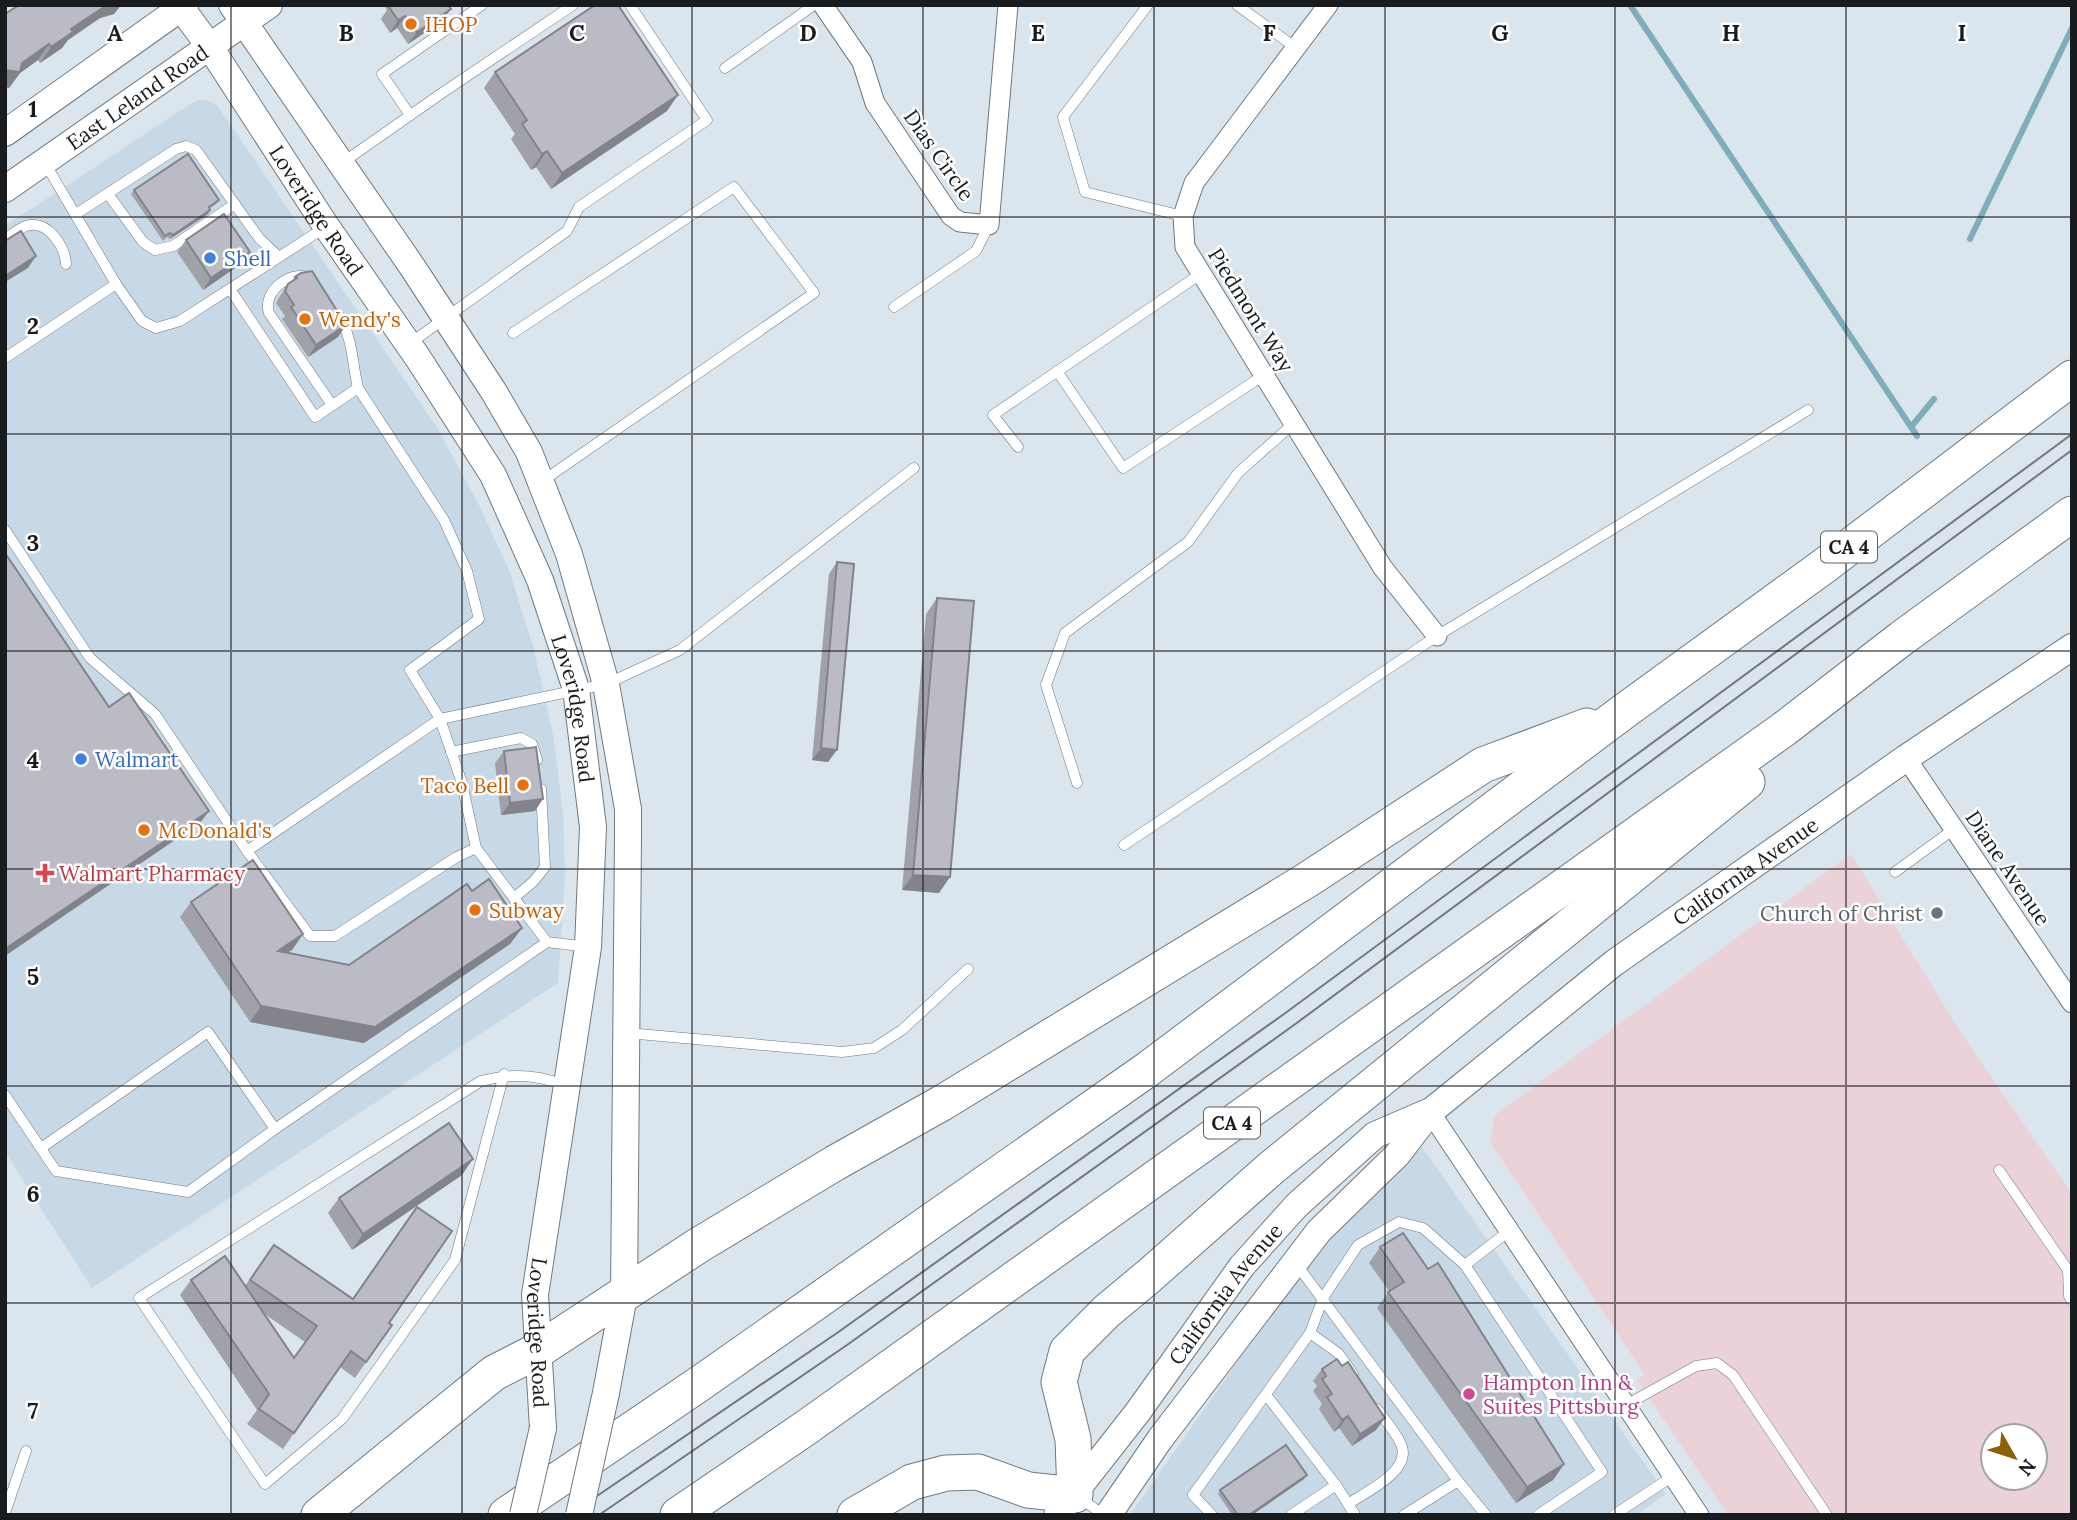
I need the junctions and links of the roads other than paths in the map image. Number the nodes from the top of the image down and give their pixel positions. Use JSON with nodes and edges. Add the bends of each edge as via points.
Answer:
{"nodes":[{"id":1,"x":269,"y":5,"type":"edge"},
{"id":2,"x":482,"y":5,"type":"edge"},
{"id":3,"x":573,"y":5,"type":"edge"},
{"id":4,"x":630,"y":5,"type":"edge"},
{"id":5,"x":814,"y":5,"type":"edge"},
{"id":6,"x":823,"y":5,"type":"edge"},
{"id":7,"x":1008,"y":5,"type":"edge"},
{"id":8,"x":1148,"y":5,"type":"edge"},
{"id":9,"x":1237,"y":5,"type":"edge"},
{"id":10,"x":1328,"y":5,"type":"edge"},
{"id":11,"x":182,"y":6,"type":"edge"},
{"id":12,"x":238,"y":14,"type":"edge"},
{"id":13,"x":210,"y":47,"type":"junction"},
{"id":14,"x":1296,"y":48,"type":"junction"},
{"id":15,"x":726,"y":68,"type":"dead end"},
{"id":16,"x":410,"y":115,"type":"junction"},
{"id":17,"x":5,"y":133,"type":"edge"},
{"id":18,"x":45,"y":162,"type":"junction"},
{"id":19,"x":341,"y":164,"type":"junction"},
{"id":20,"x":5,"y":189,"type":"edge"},
{"id":21,"x":108,"y":194,"type":"junction"},
{"id":22,"x":235,"y":204,"type":"junction"},
{"id":23,"x":76,"y":214,"type":"junction"},
{"id":24,"x":1182,"y":216,"type":"junction"},
{"id":25,"x":989,"y":225,"type":"junction"},
{"id":26,"x":326,"y":226,"type":"junction"},
{"id":27,"x":5,"y":239,"type":"edge"},
{"id":28,"x":279,"y":257,"type":"junction"},
{"id":29,"x":66,"y":264,"type":"dead end"},
{"id":30,"x":1202,"y":274,"type":"junction"},
{"id":31,"x":316,"y":282,"type":"edge"},
{"id":32,"x":116,"y":284,"type":"junction"},
{"id":33,"x":230,"y":289,"type":"junction"},
{"id":34,"x":330,"y":303,"type":"edge"},
{"id":35,"x":894,"y":307,"type":"dead end"},
{"id":36,"x":445,"y":318,"type":"junction"},
{"id":37,"x":513,"y":333,"type":"dead end"},
{"id":38,"x":408,"y":344,"type":"junction"},
{"id":39,"x":5,"y":358,"type":"edge"},
{"id":40,"x":1057,"y":371,"type":"junction"},
{"id":41,"x":1264,"y":375,"type":"junction"},
{"id":42,"x":2072,"y":378,"type":"edge"},
{"id":43,"x":358,"y":388,"type":"junction"},
{"id":44,"x":332,"y":405,"type":"junction"},
{"id":45,"x":1808,"y":410,"type":"dead end"},
{"id":46,"x":1294,"y":423,"type":"junction"},
{"id":47,"x":1018,"y":447,"type":"dead end"},
{"id":48,"x":914,"y":468,"type":"dead end"},
{"id":49,"x":541,"y":482,"type":"junction"},
{"id":50,"x":2072,"y":514,"type":"edge"},
{"id":51,"x":5,"y":530,"type":"edge"},
{"id":52,"x":1437,"y":636,"type":"junction"},
{"id":53,"x":2072,"y":647,"type":"edge"},
{"id":54,"x":606,"y":684,"type":"junction"},
{"id":55,"x":576,"y":689,"type":"junction"},
{"id":56,"x":1623,"y":712,"type":"junction"},
{"id":57,"x":440,"y":719,"type":"junction"},
{"id":58,"x":1784,"y":729,"type":"junction"},
{"id":59,"x":451,"y":752,"type":"junction"},
{"id":60,"x":1906,"y":758,"type":"junction"},
{"id":61,"x":538,"y":768,"type":"edge"},
{"id":62,"x":540,"y":781,"type":"edge"},
{"id":63,"x":1077,"y":783,"type":"dead end"},
{"id":64,"x":1954,"y":829,"type":"junction"},
{"id":65,"x":1124,"y":845,"type":"dead end"},
{"id":66,"x":475,"y":848,"type":"junction"},
{"id":67,"x":247,"y":850,"type":"junction"},
{"id":68,"x":1895,"y":872,"type":"dead end"},
{"id":69,"x":515,"y":897,"type":"junction"},
{"id":70,"x":547,"y":942,"type":"junction"},
{"id":71,"x":588,"y":947,"type":"junction"},
{"id":72,"x":968,"y":969,"type":"dead end"},
{"id":73,"x":2072,"y":1003,"type":"edge"},
{"id":74,"x":626,"y":1033,"type":"junction"},
{"id":75,"x":504,"y":1074,"type":"junction"},
{"id":76,"x":567,"y":1087,"type":"junction"},
{"id":77,"x":5,"y":1095,"type":"edge"},
{"id":78,"x":1430,"y":1112,"type":"junction"},
{"id":79,"x":275,"y":1129,"type":"junction"},
{"id":80,"x":41,"y":1148,"type":"junction"},
{"id":81,"x":1999,"y":1170,"type":"dead end"},
{"id":82,"x":1509,"y":1231,"type":"junction"},
{"id":83,"x":1294,"y":1262,"type":"junction"},
{"id":84,"x":1465,"y":1265,"type":"junction"},
{"id":85,"x":624,"y":1296,"type":"junction"},
{"id":86,"x":1323,"y":1298,"type":"junction"},
{"id":87,"x":2072,"y":1301,"type":"edge"},
{"id":88,"x":1310,"y":1333,"type":"junction"},
{"id":89,"x":537,"y":1351,"type":"junction"},
{"id":90,"x":1362,"y":1387,"type":"edge"},
{"id":91,"x":1266,"y":1396,"type":"junction"},
{"id":92,"x":1370,"y":1398,"type":"edge"},
{"id":93,"x":1626,"y":1405,"type":"junction"},
{"id":94,"x":26,"y":1451,"type":"dead end"},
{"id":95,"x":1672,"y":1476,"type":"junction"},
{"id":96,"x":1458,"y":1481,"type":"junction"},
{"id":97,"x":1335,"y":1485,"type":"junction"},
{"id":98,"x":1348,"y":1504,"type":"junction"},
{"id":99,"x":1066,"y":1505,"type":"edge"},
{"id":100,"x":5,"y":1513,"type":"edge"},
{"id":101,"x":319,"y":1515,"type":"edge"},
{"id":102,"x":506,"y":1515,"type":"edge"},
{"id":103,"x":523,"y":1515,"type":"edge"},
{"id":104,"x":579,"y":1515,"type":"edge"},
{"id":105,"x":678,"y":1515,"type":"edge"},
{"id":106,"x":855,"y":1515,"type":"edge"},
{"id":107,"x":1106,"y":1515,"type":"edge"},
{"id":108,"x":1212,"y":1515,"type":"edge"},
{"id":109,"x":1291,"y":1515,"type":"edge"},
{"id":110,"x":1355,"y":1515,"type":"edge"},
{"id":111,"x":1404,"y":1515,"type":"edge"},
{"id":112,"x":1486,"y":1515,"type":"edge"},
{"id":113,"x":1538,"y":1515,"type":"edge"},
{"id":114,"x":1614,"y":1515,"type":"edge"},
{"id":115,"x":1699,"y":1515,"type":"edge"},
{"id":116,"x":1827,"y":1515,"type":"edge"}],
"edges":[{"from":1,"to":12,"type":"main road","name":"East Leland Road"},
{"from":2,"to":16,"type":"lane","via":[[382,74]]},
{"from":3,"to":16,"type":"lane"},
{"from":4,"to":36,"type":"lane","via":[[707,120],[579,207],[567,231]]},
{"from":5,"to":15,"type":"lane"},
{"from":6,"to":25,"type":"street","name":"Dias Circle","via":[[862,62],[875,103],[951,215],[960,222]]},
{"from":7,"to":25,"type":"street","name":"Dias Circle"},
{"from":8,"to":24,"type":"lane","via":[[1063,117],[1085,192]]},
{"from":9,"to":14,"type":"lane"},
{"from":10,"to":14,"type":"street","name":"Piedmont Way"},
{"from":11,"to":13,"type":"main road","name":"Loveridge Road"},
{"from":11,"to":17,"type":"main road"},
{"from":12,"to":13,"type":"main road","name":"East Leland Road"},
{"from":12,"to":19,"type":"main road","name":"Loveridge Road"},
{"from":13,"to":18,"type":"main road","name":"East Leland Road"},
{"from":13,"to":26,"type":"main road","name":"Loveridge Road"},
{"from":14,"to":24,"type":"street","name":"Piedmont Way","via":[[1194,183]]},
{"from":16,"to":19,"type":"lane"},
{"from":18,"to":20,"type":"main road","name":"East Leland Road"},
{"from":18,"to":23,"type":"lane"},
{"from":19,"to":36,"type":"main road","name":"Loveridge Road"},
{"from":21,"to":22,"type":"lane","via":[[143,242],[155,250],[173,246]]},
{"from":21,"to":22,"type":"lane","via":[[186,146],[196,150]]},
{"from":21,"to":23,"type":"lane"},
{"from":22,"to":28,"type":"lane"},
{"from":23,"to":32,"type":"lane"},
{"from":24,"to":30,"type":"street","name":"Piedmont Way","via":[[1185,247]]},
{"from":25,"to":35,"type":"lane","via":[[976,251]]},
{"from":26,"to":28,"type":"lane"},
{"from":26,"to":38,"type":"main road","name":"Loveridge Road"},
{"from":27,"to":29,"type":"lane","via":[[27,225],[39,225],[52,235]]},
{"from":28,"to":33,"type":"lane"},
{"from":30,"to":40,"type":"lane"},
{"from":30,"to":41,"type":"street","name":"Piedmont Way"},
{"from":31,"to":44,"type":"lane","via":[[305,275],[293,277],[270,293],[267,306]]},
{"from":32,"to":33,"type":"lane","via":[[142,321],[156,328],[180,321]]},
{"from":32,"to":39,"type":"lane"},
{"from":33,"to":44,"type":"lane","via":[[315,416]]},
{"from":34,"to":43,"type":"lane","via":[[349,334]]},
{"from":36,"to":38,"type":"lane"},
{"from":36,"to":49,"type":"main road","name":"Loveridge Road","via":[[522,440]]},
{"from":37,"to":49,"type":"lane","via":[[734,187],[814,293]]},
{"from":38,"to":55,"type":"main road","name":"Loveridge Road","via":[[493,475],[540,580]]},
{"from":40,"to":41,"type":"lane","via":[[1123,468]]},
{"from":40,"to":47,"type":"lane","via":[[993,415]]},
{"from":41,"to":46,"type":"street","name":"Piedmont Way"},
{"from":42,"to":56,"type":"highway","number":"CA 4"},
{"from":43,"to":44,"type":"lane"},
{"from":43,"to":57,"type":"lane","via":[[444,520],[467,571],[479,619],[410,670]]},
{"from":45,"to":52,"type":"lane"},
{"from":46,"to":52,"type":"street","name":"Piedmont Way","via":[[1383,568]]},
{"from":46,"to":63,"type":"lane","via":[[1237,473],[1188,542],[1065,633],[1046,685]]},
{"from":48,"to":54,"type":"lane","via":[[680,650]]},
{"from":49,"to":54,"type":"main road","name":"Loveridge Road","via":[[569,554]]},
{"from":50,"to":58,"type":"highway","number":"CA 4"},
{"from":51,"to":67,"type":"lane","via":[[90,659],[155,714]]},
{"from":52,"to":65,"type":"lane"},
{"from":53,"to":60,"type":"main road","name":"California Avenue"},
{"from":54,"to":55,"type":"lane"},
{"from":54,"to":74,"type":"main road","name":"Loveridge Road","via":[[628,809]]},
{"from":55,"to":57,"type":"lane"},
{"from":55,"to":71,"type":"main road","name":"Loveridge Road","via":[[593,827]]},
{"from":56,"to":85,"type":"highway","via":[[1483,765],[1307,880],[942,1103],[699,1244]]},
{"from":56,"to":102,"type":"highway","number":"CA 4","via":[[1148,1069]]},
{"from":57,"to":59,"type":"lane"},
{"from":57,"to":67,"type":"lane"},
{"from":58,"to":99,"type":"highway","via":[[1752,778],[1270,1169],[1067,1351],[1059,1382],[1073,1439]]},
{"from":58,"to":105,"type":"highway","number":"CA 4"},
{"from":59,"to":61,"type":"lane","via":[[525,739],[534,747]]},
{"from":59,"to":66,"type":"lane"},
{"from":60,"to":64,"type":"street","name":"Diane Avenue"},
{"from":60,"to":78,"type":"main road","name":"California Avenue","via":[[1614,963]]},
{"from":62,"to":69,"type":"lane","via":[[545,867]]},
{"from":64,"to":68,"type":"lane"},
{"from":64,"to":73,"type":"street","name":"Diane Avenue"},
{"from":66,"to":67,"type":"lane","via":[[335,936],[310,936]]},
{"from":66,"to":69,"type":"lane"},
{"from":69,"to":70,"type":"lane"},
{"from":70,"to":71,"type":"lane"},
{"from":70,"to":79,"type":"lane"},
{"from":71,"to":76,"type":"main road","name":"Loveridge Road"},
{"from":72,"to":74,"type":"lane","via":[[902,1030],[874,1048],[842,1052]]},
{"from":74,"to":85,"type":"main road","name":"Loveridge Road"},
{"from":75,"to":75,"type":"lane","via":[[481,1081],[139,1298],[265,1484],[342,1419],[455,1259]]},
{"from":75,"to":76,"type":"lane","via":[[547,1079]]},
{"from":76,"to":89,"type":"main road","name":"Loveridge Road","via":[[536,1295]]},
{"from":77,"to":80,"type":"lane"},
{"from":78,"to":82,"type":"street"},
{"from":78,"to":83,"type":"main road","name":"California Avenue","via":[[1398,1155],[1319,1231]]},
{"from":78,"to":99,"type":"main road","name":"California Avenue","via":[[1375,1135],[1297,1205],[1242,1266]]},
{"from":79,"to":80,"type":"lane","via":[[188,1192],[56,1171]]},
{"from":79,"to":80,"type":"lane","via":[[208,1032]]},
{"from":81,"to":87,"type":"lane","via":[[2068,1270]]},
{"from":82,"to":84,"type":"lane"},
{"from":82,"to":93,"type":"street"},
{"from":83,"to":86,"type":"lane"},
{"from":83,"to":107,"type":"main road","name":"California Avenue"},
{"from":84,"to":86,"type":"lane","via":[[1423,1228],[1399,1223],[1358,1245]]},
{"from":84,"to":113,"type":"lane","via":[[1602,1472]]},
{"from":85,"to":89,"type":"highway"},
{"from":85,"to":104,"type":"main road","name":"Loveridge Road","bridge":true},
{"from":86,"to":88,"type":"lane"},
{"from":86,"to":96,"type":"lane"},
{"from":88,"to":90,"type":"lane","via":[[1338,1353]]},
{"from":88,"to":91,"type":"lane"},
{"from":89,"to":101,"type":"highway","via":[[494,1373]]},
{"from":89,"to":103,"type":"main road","name":"Loveridge Road","bridge":true,"via":[[542,1427]]},
{"from":91,"to":97,"type":"lane"},
{"from":91,"to":108,"type":"lane","via":[[1193,1495]]},
{"from":92,"to":98,"type":"lane","via":[[1401,1444],[1403,1455],[1395,1471]]},
{"from":93,"to":95,"type":"street"},
{"from":93,"to":116,"type":"lane","via":[[1696,1366],[1717,1363],[1733,1375]]},
{"from":94,"to":100,"type":"lane"},
{"from":95,"to":114,"type":"lane"},
{"from":95,"to":115,"type":"street"},
{"from":96,"to":111,"type":"lane"},
{"from":96,"to":112,"type":"lane"},
{"from":97,"to":98,"type":"lane"},
{"from":97,"to":109,"type":"lane"},
{"from":98,"to":110,"type":"lane"},
{"from":99,"to":106,"type":"highway","via":[[978,1472],[946,1473],[912,1482]]},
{"from":99,"to":107,"type":"lane"}]}
